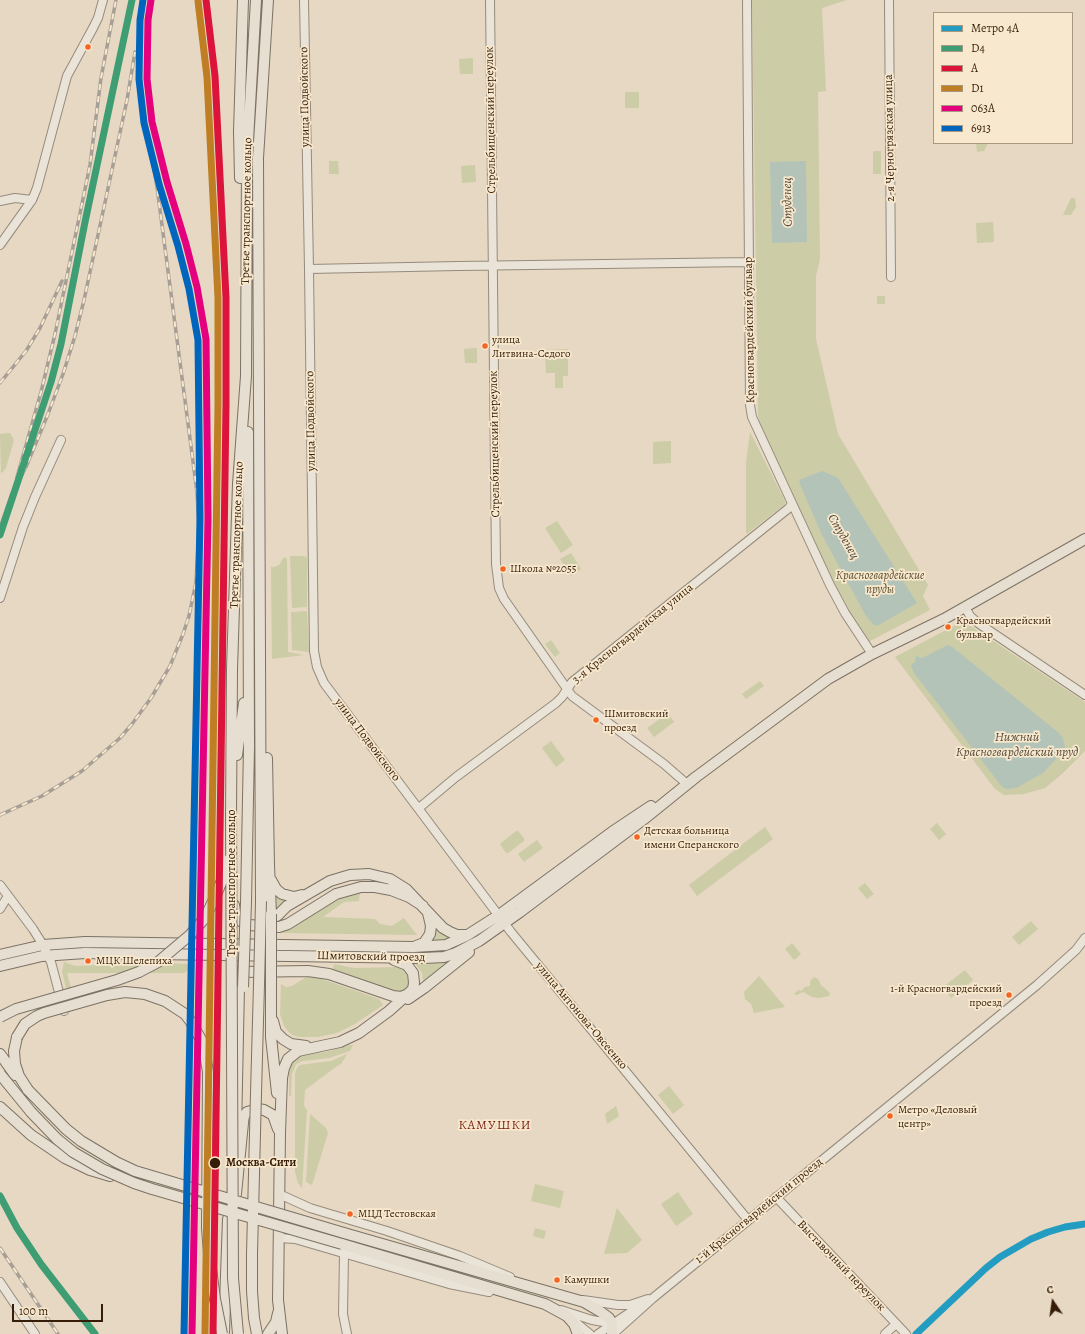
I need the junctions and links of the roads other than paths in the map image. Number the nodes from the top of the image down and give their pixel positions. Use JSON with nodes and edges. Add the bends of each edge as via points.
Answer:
{"nodes":[{"id":1,"x":103,"y":0,"type":"edge"},
{"id":2,"x":243,"y":0,"type":"edge"},
{"id":3,"x":256,"y":0,"type":"edge"},
{"id":4,"x":268,"y":0,"type":"edge"},
{"id":5,"x":304,"y":0,"type":"edge"},
{"id":6,"x":490,"y":0,"type":"edge"},
{"id":7,"x":747,"y":0,"type":"edge"},
{"id":8,"x":888,"y":0,"type":"edge"},
{"id":9,"x":32,"y":200,"type":"junction"},
{"id":10,"x":0,"y":201,"type":"edge"},
{"id":11,"x":0,"y":245,"type":"edge"},
{"id":12,"x":246,"y":252,"type":"junction"},
{"id":13,"x":749,"y":262,"type":"junction"},
{"id":14,"x":493,"y":265,"type":"junction"},
{"id":15,"x":309,"y":269,"type":"junction"},
{"id":16,"x":891,"y":277,"type":"dead end"},
{"id":17,"x":246,"y":376,"type":"junction"},
{"id":18,"x":61,"y":440,"type":"dead end"},
{"id":19,"x":792,"y":504,"type":"junction"},
{"id":20,"x":1085,"y":539,"type":"edge"},
{"id":21,"x":0,"y":598,"type":"edge"},
{"id":22,"x":965,"y":607,"type":"junction"},
{"id":23,"x":872,"y":654,"type":"junction"},
{"id":24,"x":248,"y":674,"type":"junction"},
{"id":25,"x":567,"y":688,"type":"junction"},
{"id":26,"x":1085,"y":695,"type":"edge"},
{"id":27,"x":260,"y":705,"type":"junction"},
{"id":28,"x":687,"y":784,"type":"junction"},
{"id":29,"x":419,"y":808,"type":"junction"},
{"id":30,"x":232,"y":816,"type":"junction"},
{"id":31,"x":269,"y":865,"type":"junction"},
{"id":32,"x":0,"y":885,"type":"edge"},
{"id":33,"x":312,"y":891,"type":"junction"},
{"id":34,"x":8,"y":896,"type":"junction"},
{"id":35,"x":424,"y":908,"type":"junction"},
{"id":36,"x":0,"y":909,"type":"edge"},
{"id":37,"x":274,"y":915,"type":"junction"},
{"id":38,"x":502,"y":919,"type":"junction"},
{"id":39,"x":471,"y":933,"type":"junction"},
{"id":40,"x":1085,"y":938,"type":"edge"},
{"id":41,"x":43,"y":945,"type":"junction"},
{"id":42,"x":414,"y":947,"type":"junction"},
{"id":43,"x":0,"y":955,"type":"edge"},
{"id":44,"x":48,"y":956,"type":"junction"},
{"id":45,"x":385,"y":957,"type":"junction"},
{"id":46,"x":0,"y":966,"type":"edge"},
{"id":47,"x":241,"y":987,"type":"junction"},
{"id":48,"x":409,"y":993,"type":"junction"},
{"id":49,"x":271,"y":995,"type":"junction"},
{"id":50,"x":391,"y":1010,"type":"junction"},
{"id":51,"x":64,"y":1011,"type":"dead end"},
{"id":52,"x":0,"y":1017,"type":"edge"},
{"id":53,"x":320,"y":1046,"type":"junction"},
{"id":54,"x":0,"y":1054,"type":"edge"},
{"id":55,"x":0,"y":1074,"type":"edge"},
{"id":56,"x":28,"y":1090,"type":"junction"},
{"id":57,"x":0,"y":1108,"type":"edge"},
{"id":58,"x":243,"y":1122,"type":"junction"},
{"id":59,"x":280,"y":1133,"type":"junction"},
{"id":60,"x":134,"y":1183,"type":"junction"},
{"id":61,"x":231,"y":1186,"type":"junction"},
{"id":62,"x":279,"y":1194,"type":"junction"},
{"id":63,"x":776,"y":1198,"type":"junction"},
{"id":64,"x":748,"y":1220,"type":"junction"},
{"id":65,"x":279,"y":1238,"type":"junction"},
{"id":66,"x":343,"y":1249,"type":"junction"},
{"id":67,"x":0,"y":1282,"type":"edge"},
{"id":68,"x":533,"y":1287,"type":"junction"},
{"id":69,"x":653,"y":1298,"type":"junction"},
{"id":70,"x":527,"y":1299,"type":"junction"},
{"id":71,"x":578,"y":1300,"type":"junction"},
{"id":72,"x":226,"y":1302,"type":"junction"},
{"id":73,"x":545,"y":1304,"type":"junction"},
{"id":74,"x":279,"y":1308,"type":"junction"},
{"id":75,"x":567,"y":1316,"type":"junction"},
{"id":76,"x":896,"y":1324,"type":"junction"},
{"id":77,"x":616,"y":1331,"type":"edge"},
{"id":78,"x":35,"y":1334,"type":"edge"},
{"id":79,"x":223,"y":1334,"type":"edge"},
{"id":80,"x":228,"y":1334,"type":"edge"},
{"id":81,"x":237,"y":1334,"type":"edge"},
{"id":82,"x":257,"y":1334,"type":"edge"},
{"id":83,"x":268,"y":1334,"type":"edge"},
{"id":84,"x":282,"y":1334,"type":"edge"},
{"id":85,"x":346,"y":1334,"type":"edge"},
{"id":86,"x":578,"y":1334,"type":"edge"},
{"id":87,"x":590,"y":1334,"type":"edge"},
{"id":88,"x":598,"y":1334,"type":"edge"},
{"id":89,"x":885,"y":1334,"type":"edge"},
{"id":90,"x":906,"y":1334,"type":"edge"}],
"edges":[{"from":1,"to":9,"type":"street","via":[[96,23],[67,76]]},
{"from":2,"to":12,"type":"main road","via":[[239,155]]},
{"from":3,"to":12,"type":"main road","name":"Третье транспортное кольцо","via":[[248,122]]},
{"from":4,"to":27,"type":"main road","name":"Третье транспортное кольцо","via":[[258,158]]},
{"from":5,"to":15,"type":"street","name":"улица Подвойского"},
{"from":6,"to":14,"type":"street","name":"Стрельбищенский переулок"},
{"from":7,"to":13,"type":"street","name":"Красногвардейский бульвар"},
{"from":8,"to":16,"type":"street","name":"2-я Черногрязская улица"},
{"from":9,"to":10,"type":"street","via":[[15,198]]},
{"from":9,"to":11,"type":"street"},
{"from":12,"to":17,"type":"main road","name":"Третье транспортное кольцо"},
{"from":13,"to":14,"type":"street"},
{"from":13,"to":19,"type":"street","name":"Красногвардейский бульвар","via":[[752,417]]},
{"from":14,"to":15,"type":"street"},
{"from":14,"to":25,"type":"street","name":"Стрельбищенский переулок","via":[[497,582],[504,599]]},
{"from":15,"to":29,"type":"street","name":"улица Подвойского","via":[[314,653],[324,683]]},
{"from":17,"to":24,"type":"main road","name":"Третье транспортное кольцо"},
{"from":17,"to":30,"type":"main road","name":"Третье транспортное кольцо","via":[[238,484],[232,669]]},
{"from":18,"to":21,"type":"street","via":[[22,527]]},
{"from":19,"to":23,"type":"street","name":"Красногвардейский бульвар","via":[[830,585]]},
{"from":19,"to":25,"type":"street","name":"3-я Красногвардейская улица"},
{"from":20,"to":22,"type":"main road","name":"Шмитовский проезд"},
{"from":22,"to":23,"type":"main road","name":"Шмитовский проезд"},
{"from":22,"to":26,"type":"street","via":[[978,623]]},
{"from":23,"to":28,"type":"main road","name":"Шмитовский проезд","via":[[828,679]]},
{"from":24,"to":35,"type":"main road","via":[[237,758],[234,910],[236,916],[250,926],[279,927],[292,922],[336,894],[361,887],[391,890],[409,897]]},
{"from":24,"to":47,"type":"main road","bridge":true,"via":[[249,747]]},
{"from":25,"to":28,"type":"street","name":"Стрельбищенский переулок","via":[[575,698]]},
{"from":25,"to":29,"type":"street","name":"3-я Красногвардейская улица","via":[[556,703],[456,777]]},
{"from":27,"to":31,"type":"main road","via":[[268,774]]},
{"from":27,"to":82,"type":"main road","name":"Третье транспортное кольцо","bridge":true,"via":[[261,901],[252,1254],[252,1291]]},
{"from":28,"to":38,"type":"main road","name":"Шмитовский проезд","via":[[644,819]]},
{"from":29,"to":38,"type":"street","name":"улица Антонова-Овсеенко"},
{"from":30,"to":52,"type":"main road","bridge":true,"via":[[228,860],[223,878],[205,918],[190,935],[158,962],[139,972],[16,1009]]},
{"from":30,"to":81,"type":"main road","name":"Третье транспортное кольцо","bridge":true,"via":[[233,1271]]},
{"from":31,"to":33,"type":"main road","via":[[274,886],[282,894],[294,897]]},
{"from":31,"to":37,"type":"main road"},
{"from":32,"to":34,"type":"street"},
{"from":33,"to":35,"type":"main road","via":[[344,876],[369,874],[401,885]]},
{"from":33,"to":37,"type":"main road"},
{"from":34,"to":36,"type":"street"},
{"from":34,"to":41,"type":"street"},
{"from":35,"to":39,"type":"main road","via":[[451,933],[461,936]]},
{"from":35,"to":42,"type":"main road","via":[[431,922],[430,934],[424,943]]},
{"from":37,"to":49,"type":"main road","bridge":true},
{"from":38,"to":39,"type":"main road","name":"Шмитовский проезд"},
{"from":38,"to":45,"type":"main road","name":"Шмитовский проезд","via":[[471,946],[448,956]]},
{"from":38,"to":50,"type":"main road","via":[[421,991]]},
{"from":38,"to":64,"type":"street","name":"улица Антонова-Овсеенко"},
{"from":39,"to":42,"type":"main road","name":"Шмитовский проезд","via":[[446,945]]},
{"from":40,"to":63,"type":"street","name":"1-й Красногвардейский проезд","via":[[1076,950],[1037,985]]},
{"from":41,"to":42,"type":"main road","name":"Шмитовский проезд","via":[[106,942]]},
{"from":41,"to":43,"type":"main road","name":"Шмитовский проезд"},
{"from":41,"to":44,"type":"street"},
{"from":44,"to":45,"type":"main road","name":"Шмитовский проезд","via":[[99,953]]},
{"from":44,"to":46,"type":"main road","name":"Шмитовский проезд"},
{"from":44,"to":51,"type":"street"},
{"from":45,"to":48,"type":"main road","via":[[403,963],[412,970],[414,983]]},
{"from":47,"to":58,"type":"main road"},
{"from":47,"to":61,"type":"main road","via":[[237,1122]]},
{"from":48,"to":50,"type":"main road"},
{"from":48,"to":61,"type":"main road","via":[[396,996],[318,972],[236,974],[232,984],[231,1000]]},
{"from":49,"to":53,"type":"main road","via":[[274,1027],[279,1035],[287,1042],[298,1046]]},
{"from":49,"to":59,"type":"main road","via":[[271,1045]]},
{"from":50,"to":53,"type":"main road","via":[[353,1036]]},
{"from":53,"to":59,"type":"main road","via":[[298,1051],[291,1055],[285,1064]]},
{"from":54,"to":56,"type":"main road"},
{"from":55,"to":60,"type":"main road","bridge":true,"via":[[57,1139],[88,1162]]},
{"from":56,"to":68,"type":"main road","bridge":true,"via":[[61,1125],[81,1141],[135,1171]]},
{"from":56,"to":79,"type":"main road","bridge":true,"via":[[15,1064],[16,1040],[25,1024],[44,1013],[107,995],[135,992],[165,1001],[191,1022],[203,1043],[208,1066],[207,1234],[215,1299]]},
{"from":57,"to":60,"type":"main road","bridge":true,"via":[[31,1135],[65,1158],[90,1170]]},
{"from":58,"to":59,"type":"main road","via":[[247,1112],[264,1110],[273,1115]]},
{"from":58,"to":72,"type":"main road","via":[[231,1272]]},
{"from":59,"to":62,"type":"main road"},
{"from":60,"to":66,"type":"main road","bridge":true},
{"from":61,"to":72,"type":"main road"},
{"from":62,"to":65,"type":"main road"},
{"from":62,"to":68,"type":"street","via":[[310,1208],[460,1256]]},
{"from":63,"to":64,"type":"street","name":"1-й Красногвардейский проезд"},
{"from":63,"to":76,"type":"street","name":"Выставочный переулок"},
{"from":64,"to":69,"type":"street","name":"1-й Красногвардейский проезд"},
{"from":65,"to":66,"type":"street"},
{"from":65,"to":74,"type":"main road"},
{"from":66,"to":70,"type":"main road","via":[[452,1276]]},
{"from":66,"to":70,"type":"street","via":[[449,1284]]},
{"from":66,"to":85,"type":"street","via":[[343,1314]]},
{"from":67,"to":78,"type":"street"},
{"from":68,"to":71,"type":"main road"},
{"from":69,"to":71,"type":"street","via":[[641,1303],[618,1305]]},
{"from":69,"to":77,"type":"street","name":"1-й Красногвардейский проезд"},
{"from":69,"to":77,"type":"street","name":"1-й Красногвардейский проезд"},
{"from":70,"to":73,"type":"main road"},
{"from":71,"to":77,"type":"main road","via":[[601,1312]]},
{"from":72,"to":79,"type":"main road"},
{"from":72,"to":80,"type":"main road"},
{"from":72,"to":81,"type":"main road"},
{"from":73,"to":75,"type":"main road"},
{"from":73,"to":77,"type":"street"},
{"from":74,"to":83,"type":"main road","via":[[276,1322]]},
{"from":74,"to":84,"type":"main road"},
{"from":75,"to":86,"type":"main road"},
{"from":75,"to":87,"type":"street"},
{"from":76,"to":89,"type":"street"},
{"from":76,"to":90,"type":"street","name":"Выставочный переулок"},
{"from":77,"to":88,"type":"street","name":"1-й Красногвардейский проезд"}]}
